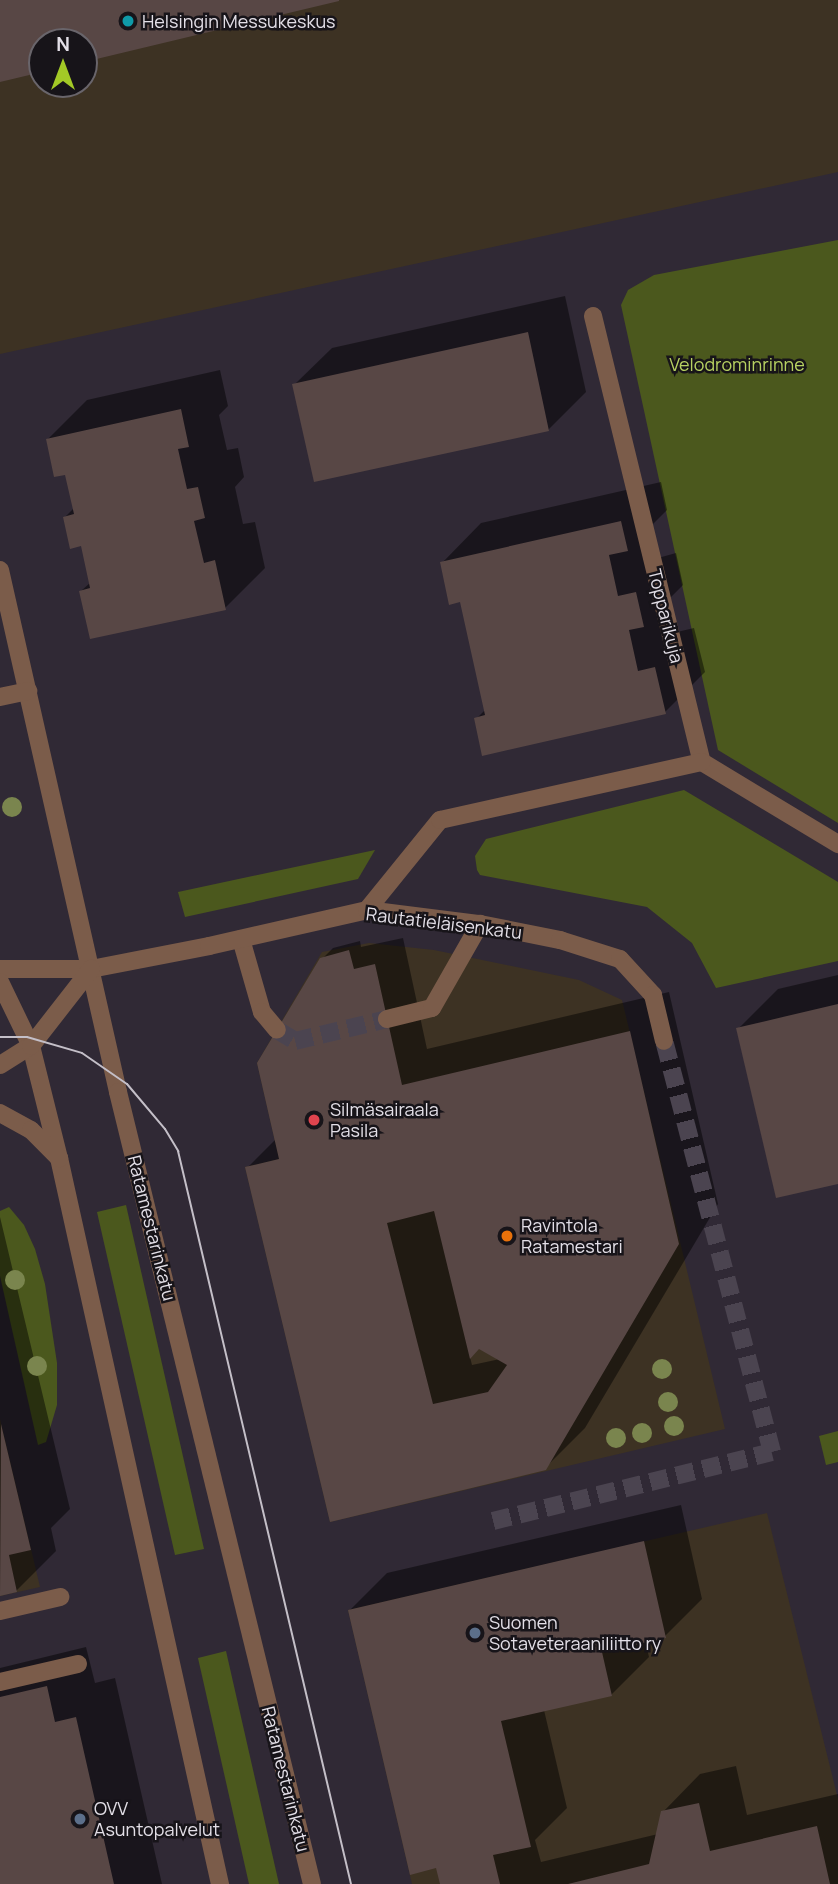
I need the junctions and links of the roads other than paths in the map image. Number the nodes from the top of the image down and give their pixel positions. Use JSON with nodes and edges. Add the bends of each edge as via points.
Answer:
{"nodes":[{"id":1,"x":593,"y":316,"type":"dead end"},
{"id":2,"x":0,"y":570,"type":"edge"},
{"id":3,"x":28,"y":691,"type":"junction"},
{"id":4,"x":0,"y":697,"type":"edge"},
{"id":5,"x":702,"y":762,"type":"junction"},
{"id":6,"x":838,"y":844,"type":"edge"},
{"id":7,"x":367,"y":910,"type":"junction"},
{"id":8,"x":480,"y":924,"type":"junction"},
{"id":9,"x":241,"y":939,"type":"junction"},
{"id":10,"x":0,"y":969,"type":"edge"},
{"id":11,"x":91,"y":969,"type":"junction"},
{"id":12,"x":0,"y":982,"type":"edge"},
{"id":13,"x":387,"y":1019,"type":"tunnel mouth"},
{"id":14,"x":277,"y":1030,"type":"tunnel mouth"},
{"id":15,"x":664,"y":1041,"type":"tunnel mouth"},
{"id":16,"x":31,"y":1046,"type":"junction"},
{"id":17,"x":0,"y":1065,"type":"edge"},
{"id":18,"x":0,"y":1113,"type":"edge"},
{"id":19,"x":59,"y":1158,"type":"junction"},
{"id":20,"x":60,"y":1597,"type":"dead end"},
{"id":21,"x":0,"y":1611,"type":"edge"},
{"id":22,"x":78,"y":1664,"type":"dead end"},
{"id":23,"x":0,"y":1682,"type":"edge"},
{"id":24,"x":220,"y":1884,"type":"edge"},
{"id":25,"x":312,"y":1884,"type":"edge"}],
"edges":[{"from":1,"to":5,"type":"street","name":"Topparikuja"},
{"from":2,"to":3,"type":"street","name":"Ratamestarinkatu"},
{"from":3,"to":4,"type":"street"},
{"from":3,"to":11,"type":"street","name":"Ratamestarinkatu"},
{"from":5,"to":6,"type":"street"},
{"from":5,"to":7,"type":"street","via":[[440,820]]},
{"from":7,"to":8,"type":"street","name":"Rautatieläisenkatu"},
{"from":7,"to":9,"type":"street","name":"Rautatieläisenkatu"},
{"from":8,"to":13,"type":"street","via":[[432,1008]]},
{"from":8,"to":15,"type":"street","name":"Rautatieläisenkatu","via":[[560,940],[620,959],[653,995]]},
{"from":9,"to":11,"type":"street","name":"Rautatieläisenkatu"},
{"from":9,"to":14,"type":"street","via":[[262,1012]]},
{"from":10,"to":11,"type":"street","name":"Rautatieläisenkatu"},
{"from":11,"to":16,"type":"street"},
{"from":11,"to":25,"type":"street","name":"Ratamestarinkatu"},
{"from":12,"to":16,"type":"street"},
{"from":16,"to":17,"type":"street"},
{"from":16,"to":19,"type":"street"},
{"from":18,"to":19,"type":"street","via":[[31,1130]]},
{"from":19,"to":24,"type":"street"},
{"from":20,"to":21,"type":"street"},
{"from":22,"to":23,"type":"street"}]}
